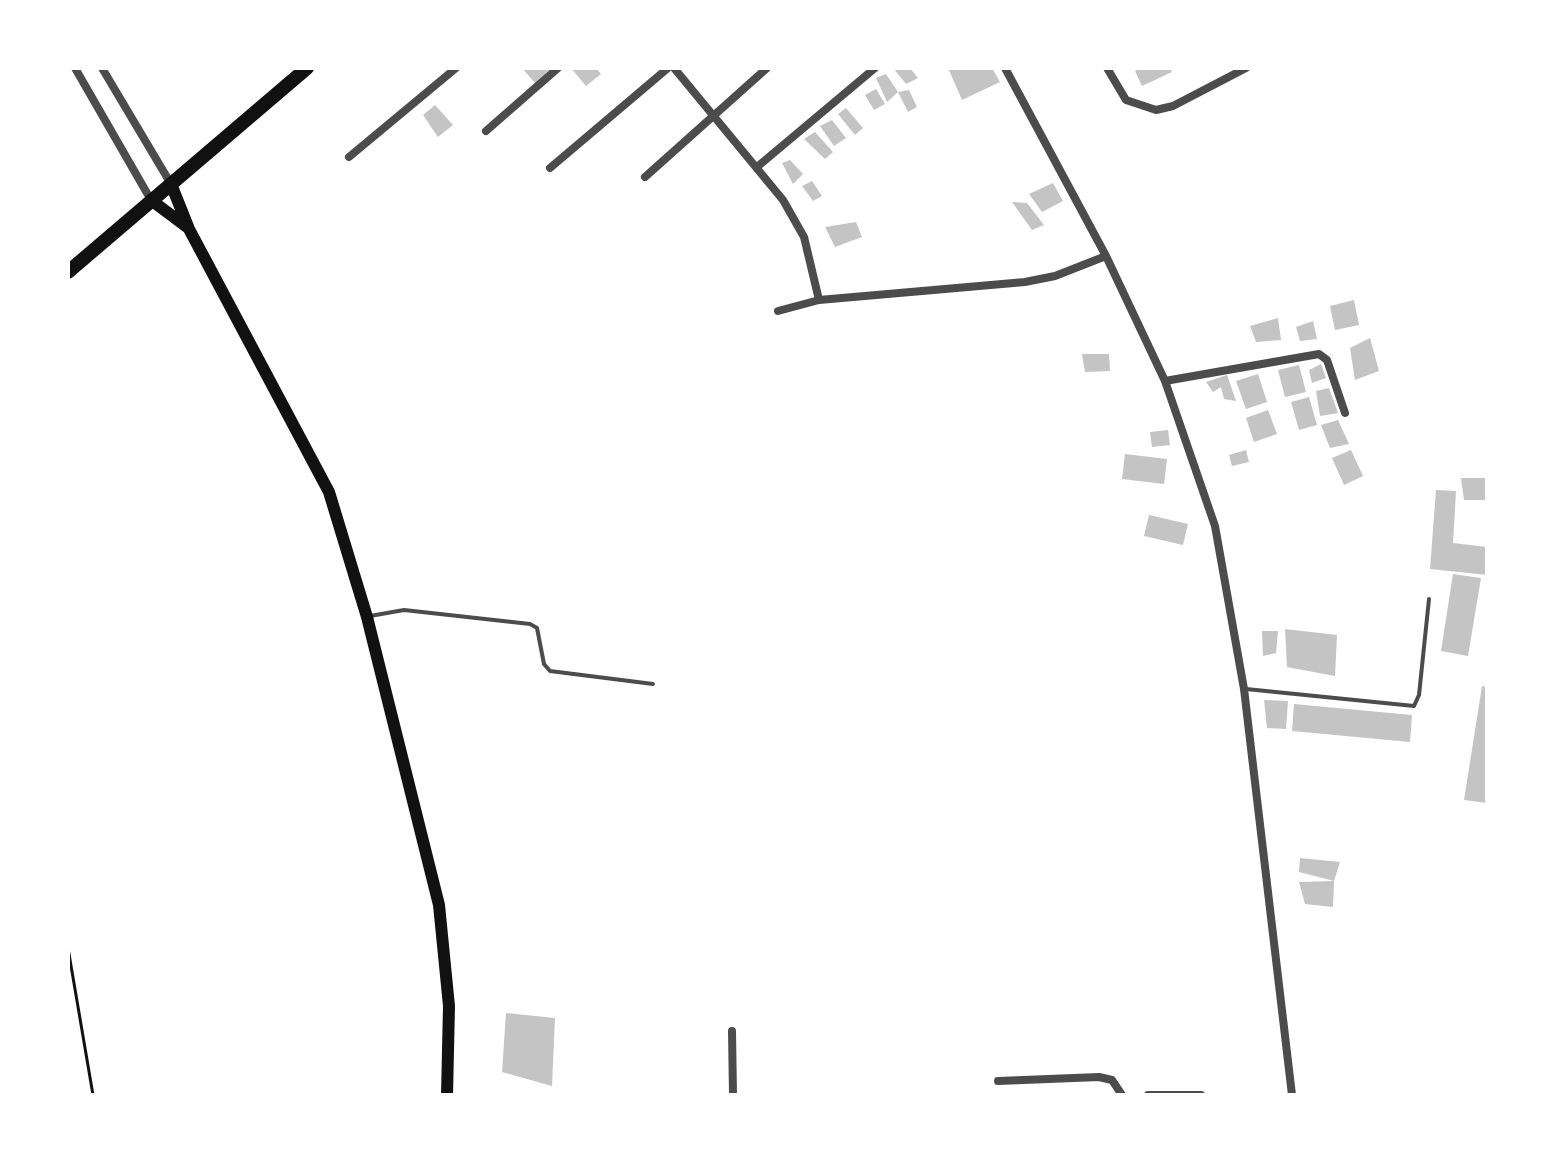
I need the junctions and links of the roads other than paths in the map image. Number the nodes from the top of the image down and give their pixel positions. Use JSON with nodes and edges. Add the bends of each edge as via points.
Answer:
{"nodes":[{"id":1,"x":75,"y":68,"type":"edge"},
{"id":2,"x":102,"y":68,"type":"edge"},
{"id":3,"x":307,"y":68,"type":"edge"},
{"id":4,"x":456,"y":68,"type":"edge"},
{"id":5,"x":558,"y":68,"type":"edge"},
{"id":6,"x":671,"y":68,"type":"edge"},
{"id":7,"x":767,"y":68,"type":"edge"},
{"id":8,"x":875,"y":68,"type":"edge"},
{"id":9,"x":1005,"y":68,"type":"edge"},
{"id":10,"x":1107,"y":68,"type":"edge"},
{"id":11,"x":1246,"y":68,"type":"edge"},
{"id":12,"x":713,"y":114,"type":"junction"},
{"id":13,"x":486,"y":131,"type":"dead end"},
{"id":14,"x":349,"y":157,"type":"dead end"},
{"id":15,"x":757,"y":167,"type":"junction"},
{"id":16,"x":550,"y":168,"type":"dead end"},
{"id":17,"x":645,"y":177,"type":"dead end"},
{"id":18,"x":171,"y":184,"type":"junction"},
{"id":19,"x":151,"y":200,"type":"junction"},
{"id":20,"x":189,"y":229,"type":"junction"},
{"id":21,"x":1106,"y":256,"type":"junction"},
{"id":22,"x":68,"y":272,"type":"edge"},
{"id":23,"x":819,"y":300,"type":"junction"},
{"id":24,"x":778,"y":311,"type":"dead end"},
{"id":25,"x":1165,"y":381,"type":"junction"},
{"id":26,"x":1345,"y":413,"type":"dead end"},
{"id":27,"x":1429,"y":599,"type":"dead end"},
{"id":28,"x":367,"y":617,"type":"junction"},
{"id":29,"x":653,"y":684,"type":"dead end"},
{"id":30,"x":1244,"y":689,"type":"junction"},
{"id":31,"x":732,"y":1031,"type":"dead end"},
{"id":32,"x":998,"y":1081,"type":"dead end"},
{"id":33,"x":447,"y":1095,"type":"edge"},
{"id":34,"x":733,"y":1095,"type":"edge"},
{"id":35,"x":1122,"y":1095,"type":"edge"},
{"id":36,"x":1148,"y":1095,"type":"edge"},
{"id":37,"x":1201,"y":1095,"type":"edge"},
{"id":38,"x":1292,"y":1095,"type":"edge"}],
"edges":[{"from":1,"to":19,"type":"street"},
{"from":2,"to":18,"type":"street"},
{"from":3,"to":18,"type":"highway"},
{"from":4,"to":14,"type":"street"},
{"from":5,"to":13,"type":"street"},
{"from":6,"to":12,"type":"street"},
{"from":6,"to":16,"type":"street"},
{"from":7,"to":12,"type":"street"},
{"from":8,"to":15,"type":"street"},
{"from":9,"to":21,"type":"street"},
{"from":10,"to":11,"type":"street","via":[[1126,100],[1156,110]]},
{"from":12,"to":15,"type":"street"},
{"from":12,"to":17,"type":"street"},
{"from":15,"to":23,"type":"street","via":[[804,237]]},
{"from":18,"to":19,"type":"highway"},
{"from":18,"to":20,"type":"main road"},
{"from":19,"to":20,"type":"main road"},
{"from":19,"to":22,"type":"highway"},
{"from":20,"to":28,"type":"main road","via":[[329,492]]},
{"from":21,"to":23,"type":"street","via":[[1025,282]]},
{"from":21,"to":25,"type":"street"},
{"from":23,"to":24,"type":"street"},
{"from":25,"to":26,"type":"street","via":[[1319,354],[1327,360]]},
{"from":25,"to":30,"type":"street","via":[[1215,526]]},
{"from":27,"to":30,"type":"lane","via":[[1414,706]]},
{"from":28,"to":29,"type":"lane","via":[[404,610],[530,624],[537,628],[550,671]]},
{"from":28,"to":33,"type":"main road","via":[[439,905],[449,1006]]},
{"from":30,"to":38,"type":"street"},
{"from":31,"to":34,"type":"street"},
{"from":32,"to":35,"type":"street","via":[[1099,1077],[1112,1080]]},
{"from":36,"to":37,"type":"street"}]}
